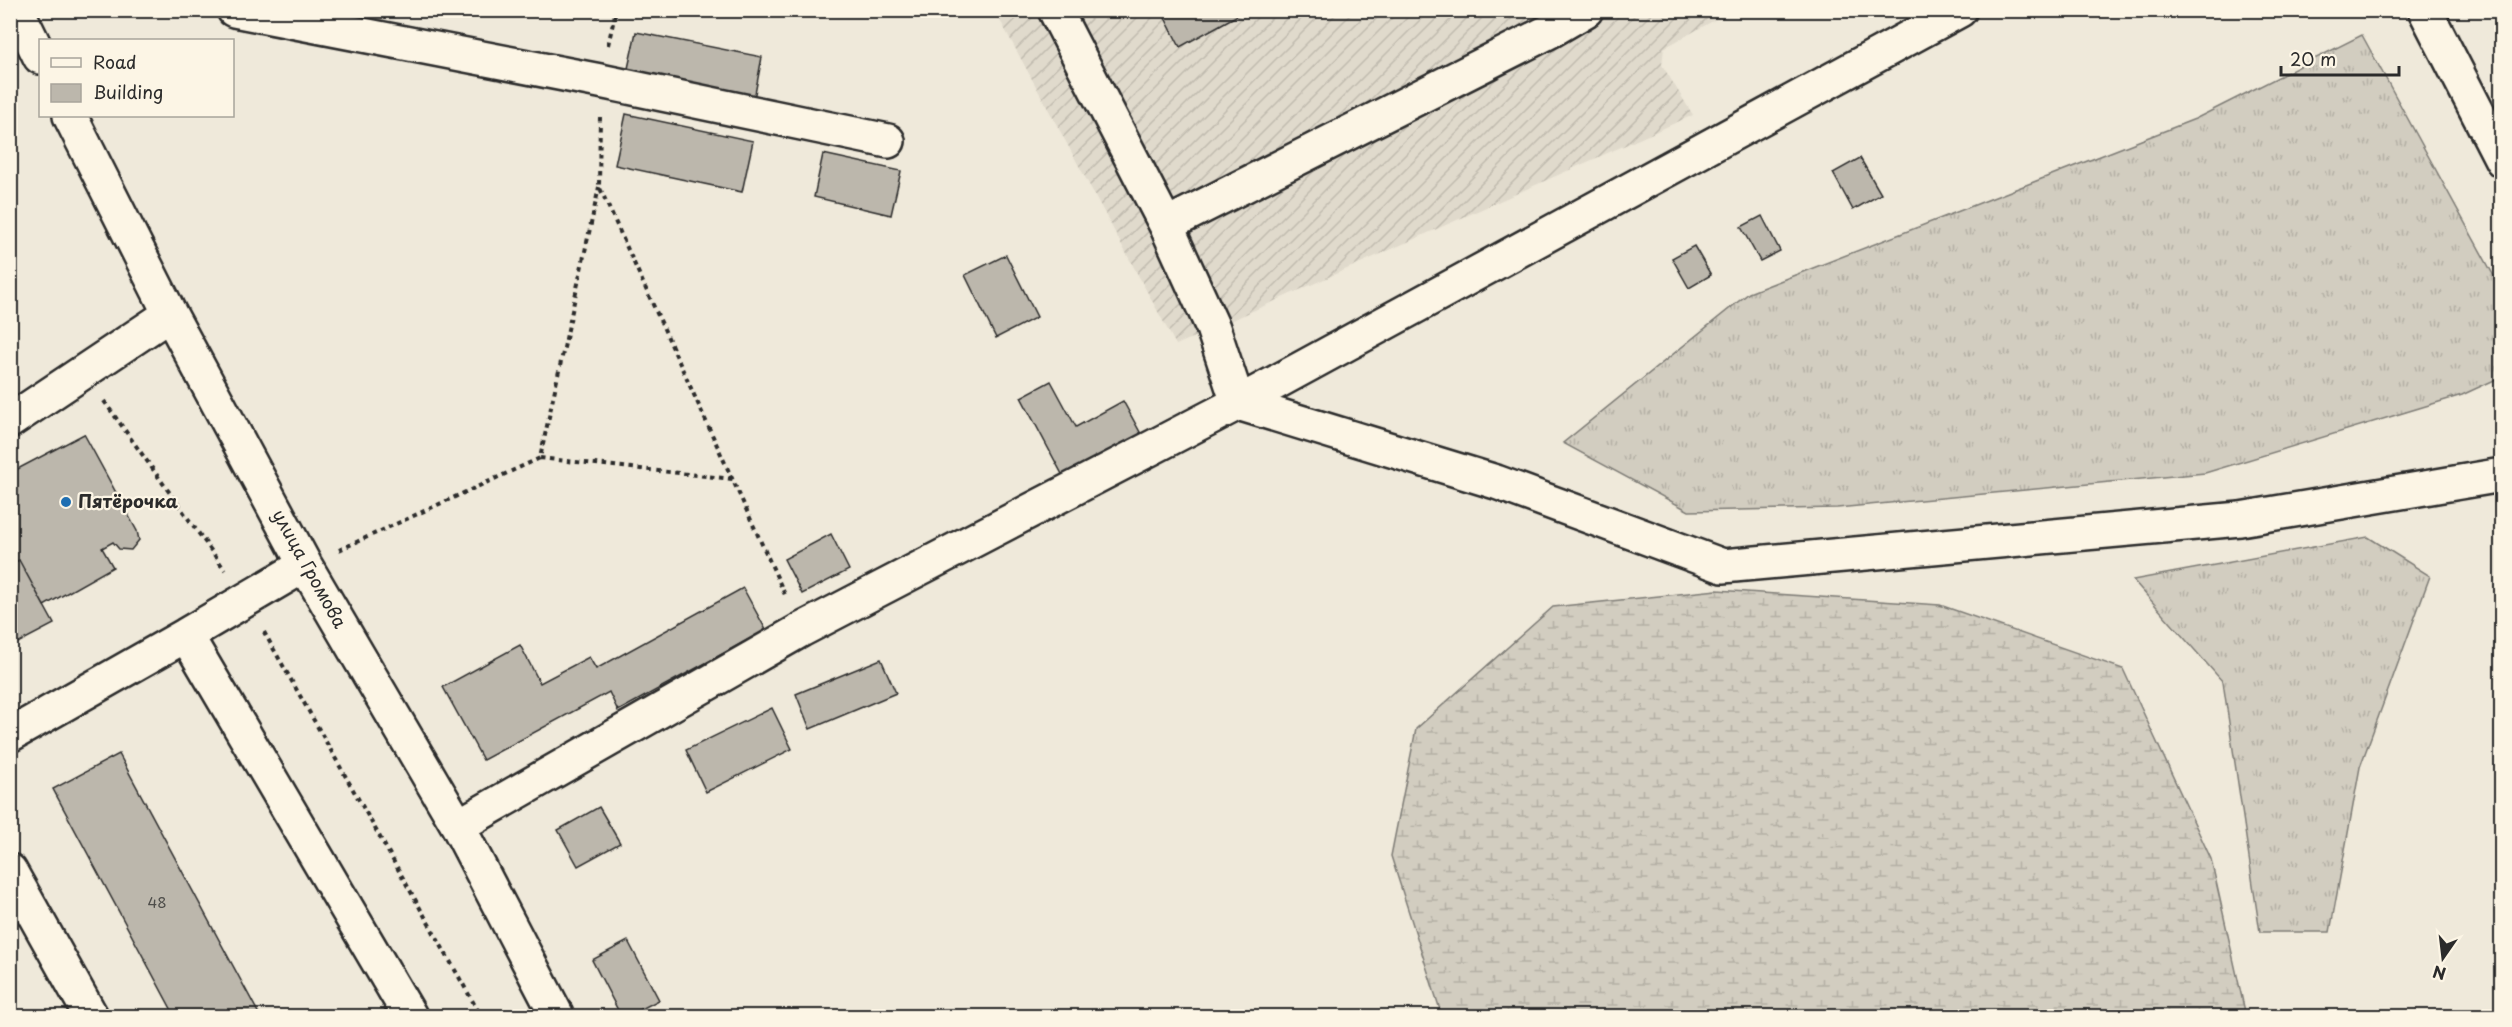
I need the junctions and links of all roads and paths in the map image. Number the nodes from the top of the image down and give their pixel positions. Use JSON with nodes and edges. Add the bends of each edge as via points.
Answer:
{"nodes":[{"id":1,"x":17,"y":10,"type":"edge"},
{"id":2,"x":234,"y":10,"type":"edge"},
{"id":3,"x":616,"y":10,"type":"edge"},
{"id":4,"x":1055,"y":10,"type":"edge"},
{"id":5,"x":1586,"y":10,"type":"edge"},
{"id":6,"x":1960,"y":10,"type":"edge"},
{"id":7,"x":2425,"y":10,"type":"edge"},
{"id":8,"x":39,"y":55,"type":"edge"},
{"id":9,"x":600,"y":81,"type":"junction"},
{"id":10,"x":71,"y":117,"type":"edge"},
{"id":11,"x":888,"y":141,"type":"dead end"},
{"id":12,"x":2502,"y":159,"type":"edge"},
{"id":13,"x":599,"y":186,"type":"junction"},
{"id":14,"x":1166,"y":225,"type":"junction"},
{"id":15,"x":170,"y":314,"type":"junction"},
{"id":16,"x":82,"y":371,"type":"junction"},
{"id":17,"x":1238,"y":403,"type":"junction"},
{"id":18,"x":10,"y":421,"type":"edge"},
{"id":19,"x":540,"y":458,"type":"junction"},
{"id":20,"x":2502,"y":475,"type":"edge"},
{"id":21,"x":734,"y":480,"type":"junction"},
{"id":22,"x":305,"y":565,"type":"junction"},
{"id":23,"x":246,"y":599,"type":"junction"},
{"id":24,"x":801,"y":630,"type":"junction"},
{"id":25,"x":186,"y":635,"type":"junction"},
{"id":26,"x":10,"y":735,"type":"edge"},
{"id":27,"x":458,"y":826,"type":"junction"},
{"id":28,"x":10,"y":871,"type":"edge"},
{"id":29,"x":90,"y":1017,"type":"edge"},
{"id":30,"x":410,"y":1017,"type":"edge"},
{"id":31,"x":481,"y":1017,"type":"edge"},
{"id":32,"x":557,"y":1017,"type":"edge"}],
"edges":[{"from":1,"to":8,"type":"street"},
{"from":2,"to":9,"type":"street"},
{"from":3,"to":9,"type":"path"},
{"from":4,"to":14,"type":"street"},
{"from":5,"to":14,"type":"street","via":[[1550,32]]},
{"from":6,"to":17,"type":"street"},
{"from":7,"to":12,"type":"street"},
{"from":9,"to":11,"type":"street"},
{"from":9,"to":13,"type":"path"},
{"from":10,"to":15,"type":"street","name":"улица Громова"},
{"from":13,"to":19,"type":"path"},
{"from":13,"to":21,"type":"path"},
{"from":14,"to":17,"type":"street","via":[[1213,328]]},
{"from":15,"to":16,"type":"street"},
{"from":15,"to":22,"type":"street","name":"улица Громова"},
{"from":16,"to":18,"type":"street"},
{"from":16,"to":23,"type":"path"},
{"from":17,"to":20,"type":"street","via":[[1496,482],[1723,566],[2240,519]]},
{"from":17,"to":24,"type":"street"},
{"from":19,"to":21,"type":"path"},
{"from":19,"to":22,"type":"path"},
{"from":21,"to":24,"type":"path"},
{"from":22,"to":23,"type":"street"},
{"from":22,"to":27,"type":"street","name":"улица Громова"},
{"from":23,"to":25,"type":"street"},
{"from":23,"to":31,"type":"path"},
{"from":24,"to":27,"type":"street"},
{"from":25,"to":26,"type":"street"},
{"from":25,"to":30,"type":"street"},
{"from":27,"to":32,"type":"street","name":"улица Громова"},
{"from":28,"to":29,"type":"street"}]}
